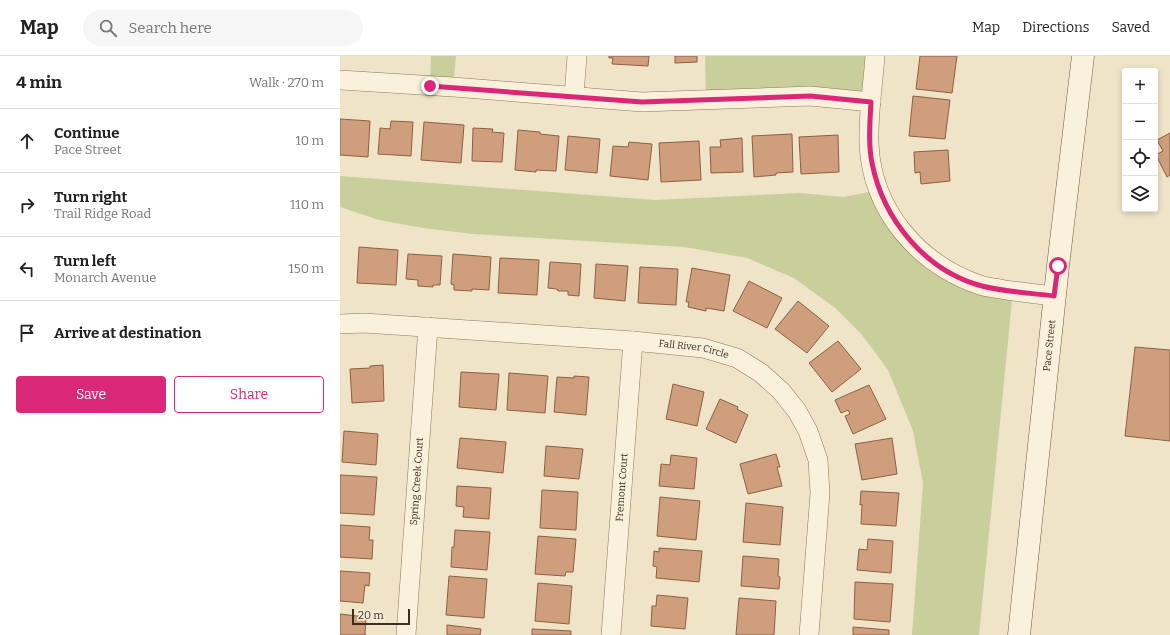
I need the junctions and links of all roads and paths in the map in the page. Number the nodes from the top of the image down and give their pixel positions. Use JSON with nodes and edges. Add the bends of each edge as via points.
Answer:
{"nodes":[{"id":1,"x":577,"y":56,"type":"edge"},
{"id":2,"x":876,"y":56,"type":"edge"},
{"id":3,"x":1083,"y":56,"type":"edge"},
{"id":4,"x":340,"y":80,"type":"edge"},
{"id":5,"x":574,"y":96,"type":"junction"},
{"id":6,"x":871,"y":102,"type":"junction"},
{"id":7,"x":1054,"y":296,"type":"junction"},
{"id":8,"x":340,"y":324,"type":"edge"},
{"id":9,"x":428,"y":327,"type":"junction"},
{"id":10,"x":633,"y":341,"type":"junction"},
{"id":11,"x":406,"y":635,"type":"edge"},
{"id":12,"x":611,"y":635,"type":"edge"},
{"id":13,"x":809,"y":635,"type":"edge"},
{"id":14,"x":1019,"y":635,"type":"edge"}],
"edges":[{"from":1,"to":5,"type":"street"},
{"from":2,"to":6,"type":"street"},
{"from":3,"to":7,"type":"main road","name":"Pace Street"},
{"from":4,"to":5,"type":"street"},
{"from":5,"to":6,"type":"street","via":[[642,102],[810,96]]},
{"from":6,"to":7,"type":"street","via":[[869,144],[876,180],[893,218],[919,250],[955,275],[981,285]]},
{"from":7,"to":14,"type":"main road","name":"Pace Street"},
{"from":8,"to":9,"type":"street","name":"Fall River Circle"},
{"from":9,"to":10,"type":"street","name":"Fall River Circle"},
{"from":9,"to":11,"type":"street","name":"Spring Creek Court"},
{"from":10,"to":12,"type":"street","name":"Fremont Court"},
{"from":10,"to":13,"type":"street","name":"Fall River Circle","via":[[703,348],[737,358],[771,381],[791,402],[804,422],[816,451],[820,476]]}]}
